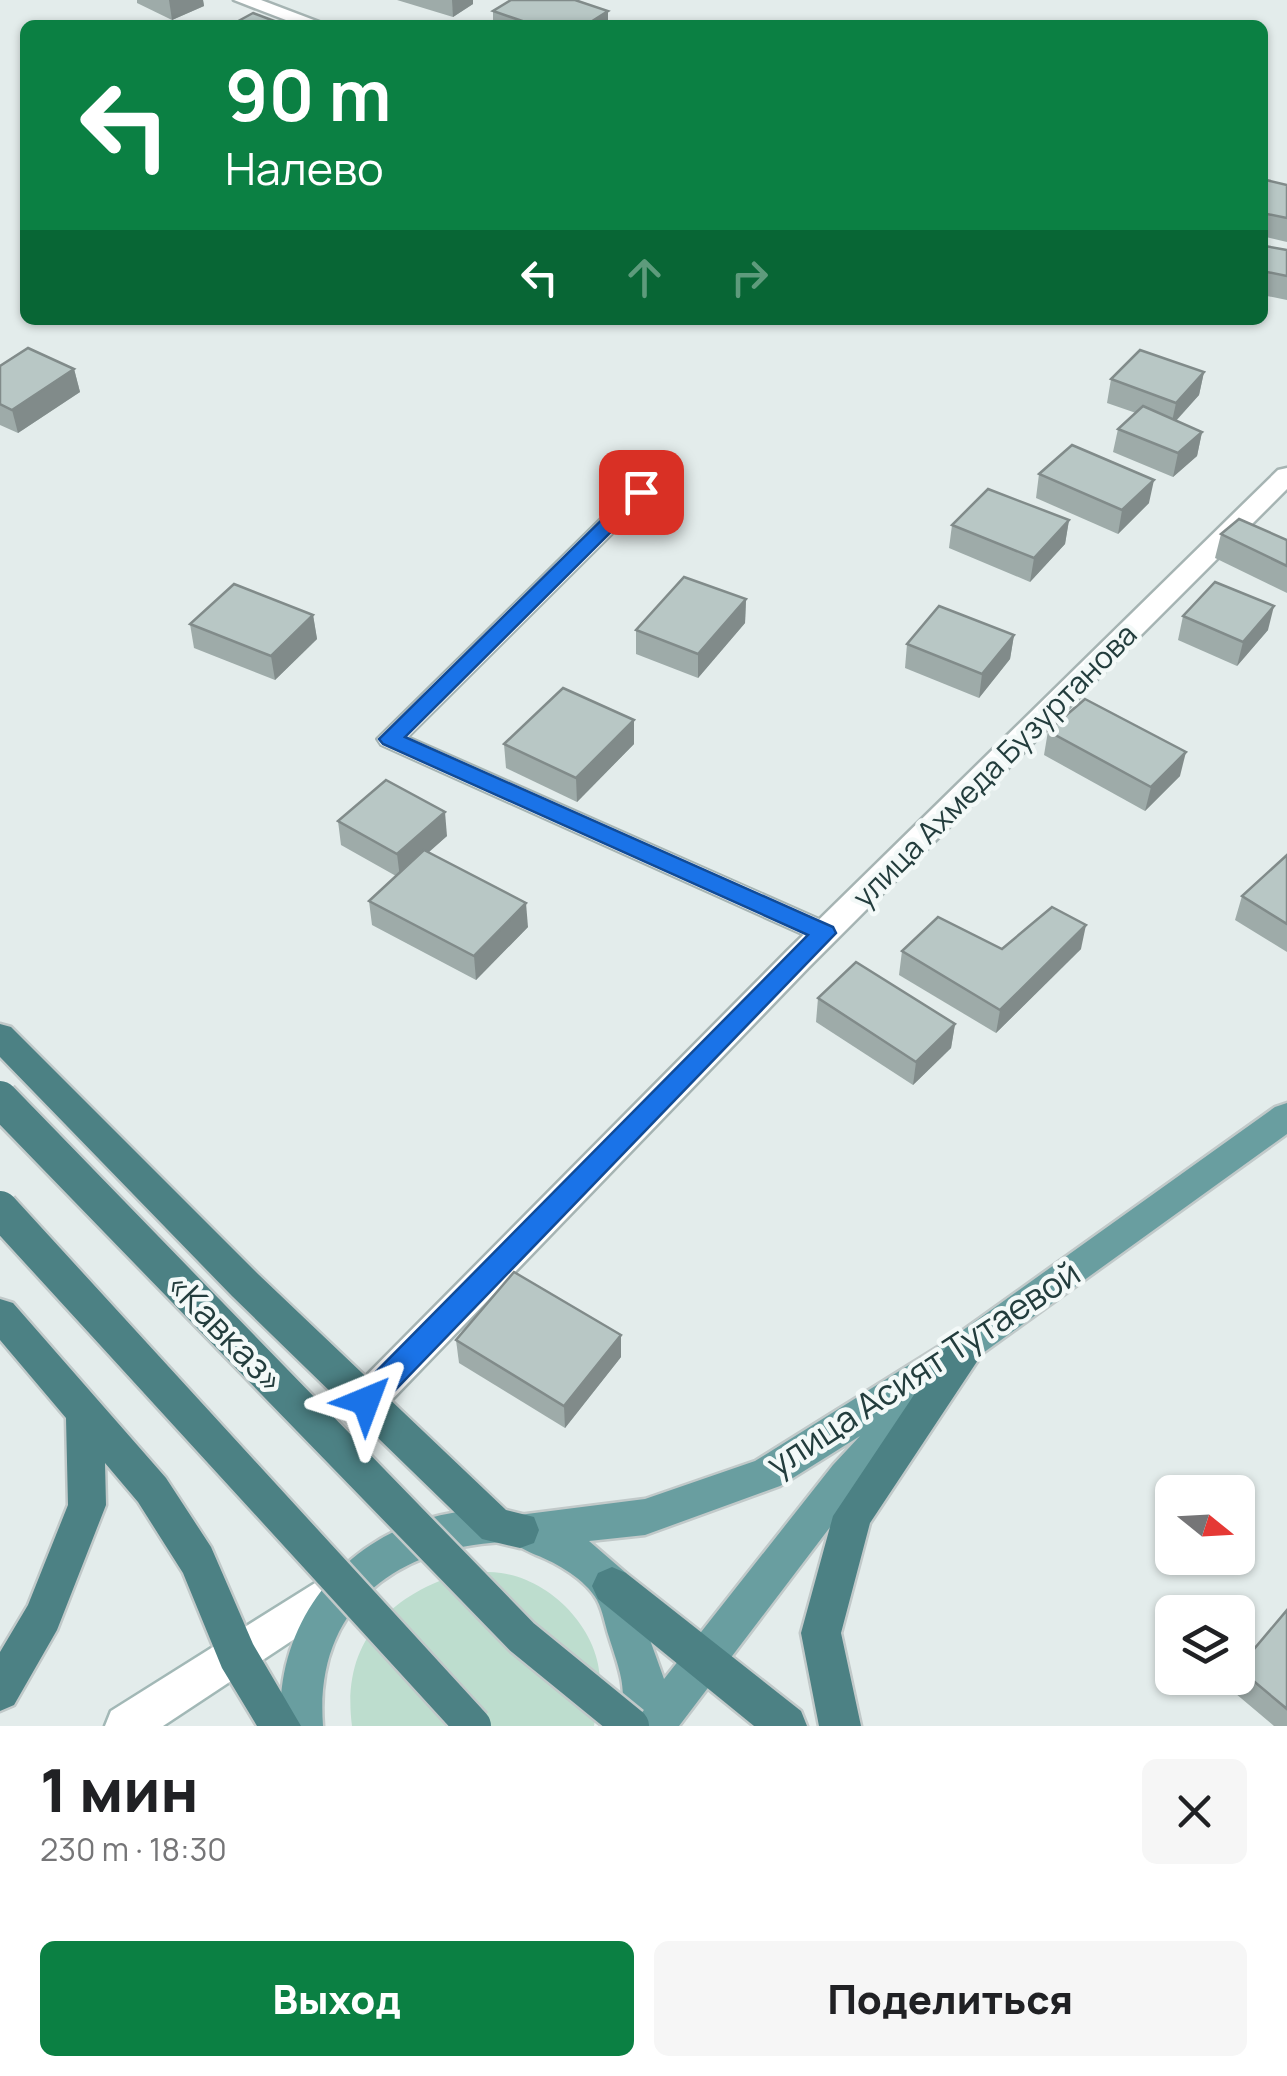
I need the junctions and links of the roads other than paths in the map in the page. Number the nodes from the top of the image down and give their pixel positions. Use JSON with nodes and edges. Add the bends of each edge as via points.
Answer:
{"nodes":[{"id":1,"x":244,"y":0,"type":"edge"},
{"id":2,"x":303,"y":20,"type":"edge"},
{"id":3,"x":1287,"y":475,"type":"edge"},
{"id":4,"x":641,"y":492,"type":"dead end"},
{"id":5,"x":825,"y":933,"type":"junction"},
{"id":6,"x":0,"y":1036,"type":"edge"},
{"id":7,"x":0,"y":1099,"type":"edge"},
{"id":8,"x":1287,"y":1116,"type":"edge"},
{"id":9,"x":0,"y":1209,"type":"edge"},
{"id":10,"x":0,"y":1314,"type":"edge"},
{"id":11,"x":965,"y":1348,"type":"junction"},
{"id":12,"x":366,"y":1401,"type":"junction"},
{"id":13,"x":85,"y":1412,"type":"junction"},
{"id":14,"x":508,"y":1528,"type":"junction"},
{"id":15,"x":362,"y":1572,"type":"junction"},
{"id":16,"x":612,"y":1586,"type":"junction"},
{"id":17,"x":236,"y":1654,"type":"junction"},
{"id":18,"x":704,"y":1658,"type":"junction"},
{"id":19,"x":0,"y":1691,"type":"edge"},
{"id":20,"x":126,"y":1726,"type":"edge"},
{"id":21,"x":280,"y":1726,"type":"edge"},
{"id":22,"x":302,"y":1726,"type":"edge"},
{"id":23,"x":473,"y":1726,"type":"edge"},
{"id":24,"x":630,"y":1726,"type":"edge"},
{"id":25,"x":640,"y":1726,"type":"edge"},
{"id":26,"x":653,"y":1726,"type":"edge"},
{"id":27,"x":786,"y":1726,"type":"edge"},
{"id":28,"x":840,"y":1726,"type":"edge"}],
"edges":[{"from":1,"to":2,"type":"street"},
{"from":3,"to":5,"type":"street","name":"улица Ахмеда Бузуртанова"},
{"from":4,"to":5,"type":"lane","via":[[390,739]]},
{"from":5,"to":12,"type":"street","name":"улица Ахмеда Бузуртанова"},
{"from":6,"to":12,"type":"highway","name":"«Кавказ»"},
{"from":7,"to":24,"type":"highway","name":"«Кавказ»","bridge":true,"via":[[522,1637]]},
{"from":8,"to":11,"type":"main road","name":"улица Асият Тутаевой"},
{"from":9,"to":23,"type":"highway","bridge":true},
{"from":10,"to":13,"type":"highway"},
{"from":11,"to":14,"type":"main road","name":"улица Асият Тутаевой","via":[[767,1474],[645,1517]]},
{"from":11,"to":18,"type":"main road","via":[[846,1477]]},
{"from":11,"to":28,"type":"highway","via":[[852,1516],[821,1633]]},
{"from":12,"to":14,"type":"highway","name":"«Кавказ»"},
{"from":13,"to":17,"type":"highway","via":[[152,1490],[197,1560]]},
{"from":13,"to":19,"type":"highway","via":[[87,1505],[43,1616]]},
{"from":14,"to":15,"type":"main road","name":"улица Асият Тутаевой","via":[[449,1529],[402,1545]]},
{"from":14,"to":16,"type":"main road","via":[[571,1550]]},
{"from":15,"to":17,"type":"street"},
{"from":15,"to":22,"type":"main road","name":"улица Асият Тутаевой","via":[[326,1614],[304,1666]]},
{"from":16,"to":18,"type":"highway"},
{"from":16,"to":25,"type":"main road","via":[[648,1691]]},
{"from":17,"to":20,"type":"street"},
{"from":17,"to":21,"type":"highway"},
{"from":18,"to":26,"type":"main road"},
{"from":18,"to":27,"type":"highway"}]}
